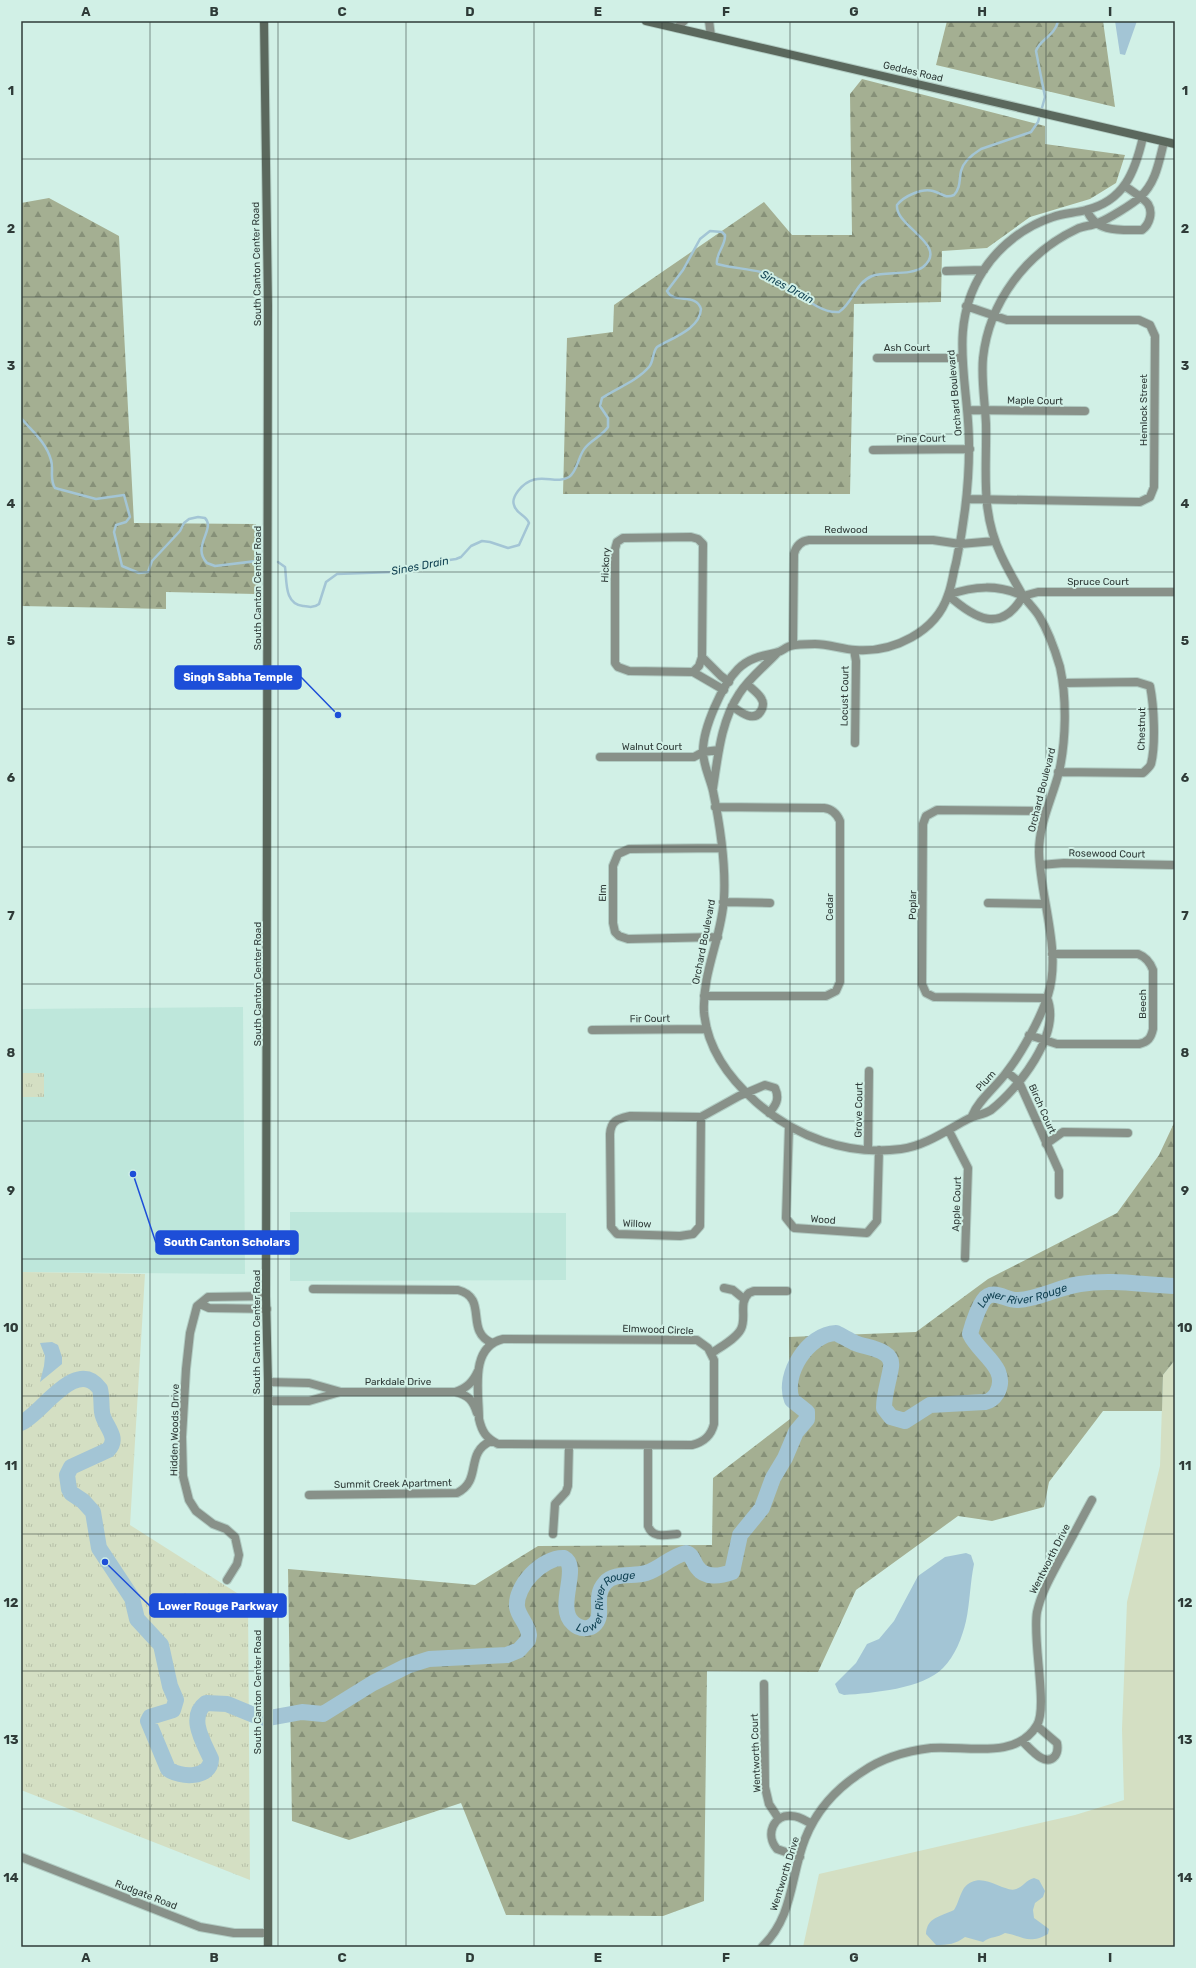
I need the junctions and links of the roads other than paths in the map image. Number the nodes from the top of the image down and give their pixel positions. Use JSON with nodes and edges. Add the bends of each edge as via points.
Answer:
{"nodes":[{"id":1,"x":264,"y":21,"type":"edge"},
{"id":2,"x":646,"y":21,"type":"edge"},
{"id":3,"x":684,"y":21,"type":"edge"},
{"id":4,"x":709,"y":21,"type":"edge"},
{"id":5,"x":677,"y":28,"type":"junction"},
{"id":6,"x":711,"y":36,"type":"junction"},
{"id":7,"x":1143,"y":137,"type":"junction"},
{"id":8,"x":1164,"y":142,"type":"junction"},
{"id":9,"x":1175,"y":144,"type":"edge"},
{"id":10,"x":1125,"y":186,"type":"junction"},
{"id":11,"x":1140,"y":198,"type":"junction"},
{"id":12,"x":1087,"y":210,"type":"junction"},
{"id":13,"x":1096,"y":224,"type":"junction"},
{"id":14,"x":984,"y":270,"type":"junction"},
{"id":15,"x":946,"y":272,"type":"dead end"},
{"id":16,"x":966,"y":306,"type":"junction"},
{"id":17,"x":994,"y":315,"type":"junction"},
{"id":18,"x":877,"y":358,"type":"dead end"},
{"id":19,"x":961,"y":358,"type":"junction"},
{"id":20,"x":968,"y":410,"type":"junction"},
{"id":21,"x":985,"y":410,"type":"junction"},
{"id":22,"x":1085,"y":411,"type":"dead end"},
{"id":23,"x":970,"y":449,"type":"junction"},
{"id":24,"x":873,"y":450,"type":"dead end"},
{"id":25,"x":967,"y":500,"type":"junction"},
{"id":26,"x":985,"y":500,"type":"junction"},
{"id":27,"x":995,"y":541,"type":"junction"},
{"id":28,"x":960,"y":544,"type":"junction"},
{"id":29,"x":1174,"y":592,"type":"dead end"},
{"id":30,"x":948,"y":595,"type":"junction"},
{"id":31,"x":1024,"y":596,"type":"junction"},
{"id":32,"x":793,"y":645,"type":"junction"},
{"id":33,"x":854,"y":650,"type":"junction"},
{"id":34,"x":777,"y":652,"type":"junction"},
{"id":35,"x":702,"y":657,"type":"junction"},
{"id":36,"x":693,"y":672,"type":"junction"},
{"id":37,"x":1063,"y":683,"type":"junction"},
{"id":38,"x":747,"y":684,"type":"junction"},
{"id":39,"x":727,"y":685,"type":"junction"},
{"id":40,"x":740,"y":693,"type":"junction"},
{"id":41,"x":732,"y":706,"type":"junction"},
{"id":42,"x":855,"y":743,"type":"dead end"},
{"id":43,"x":719,"y":750,"type":"junction"},
{"id":44,"x":703,"y":752,"type":"junction"},
{"id":45,"x":600,"y":757,"type":"dead end"},
{"id":46,"x":1058,"y":772,"type":"junction"},
{"id":47,"x":712,"y":790,"type":"junction"},
{"id":48,"x":715,"y":807,"type":"junction"},
{"id":49,"x":1045,"y":811,"type":"junction"},
{"id":50,"x":721,"y":848,"type":"junction"},
{"id":51,"x":1040,"y":865,"type":"junction"},
{"id":52,"x":1173,"y":865,"type":"dead end"},
{"id":53,"x":723,"y":902,"type":"junction"},
{"id":54,"x":770,"y":903,"type":"dead end"},
{"id":55,"x":988,"y":903,"type":"dead end"},
{"id":56,"x":1045,"y":904,"type":"junction"},
{"id":57,"x":718,"y":937,"type":"junction"},
{"id":58,"x":1052,"y":954,"type":"junction"},
{"id":59,"x":704,"y":996,"type":"junction"},
{"id":60,"x":1047,"y":998,"type":"junction"},
{"id":61,"x":707,"y":1029,"type":"junction"},
{"id":62,"x":592,"y":1030,"type":"dead end"},
{"id":63,"x":1029,"y":1035,"type":"junction"},
{"id":64,"x":1044,"y":1040,"type":"junction"},
{"id":65,"x":869,"y":1071,"type":"dead end"},
{"id":66,"x":1007,"y":1072,"type":"junction"},
{"id":67,"x":1019,"y":1082,"type":"junction"},
{"id":68,"x":747,"y":1094,"type":"junction"},
{"id":69,"x":769,"y":1113,"type":"junction"},
{"id":70,"x":972,"y":1116,"type":"junction"},
{"id":71,"x":701,"y":1117,"type":"junction"},
{"id":72,"x":789,"y":1126,"type":"junction"},
{"id":73,"x":949,"y":1131,"type":"junction"},
{"id":74,"x":1128,"y":1132,"type":"dead end"},
{"id":75,"x":1046,"y":1144,"type":"junction"},
{"id":76,"x":868,"y":1150,"type":"junction"},
{"id":77,"x":879,"y":1150,"type":"junction"},
{"id":78,"x":1059,"y":1195,"type":"dead end"},
{"id":79,"x":965,"y":1258,"type":"dead end"},
{"id":80,"x":724,"y":1288,"type":"dead end"},
{"id":81,"x":313,"y":1289,"type":"dead end"},
{"id":82,"x":787,"y":1291,"type":"dead end"},
{"id":83,"x":266,"y":1296,"type":"junction"},
{"id":84,"x":744,"y":1299,"type":"junction"},
{"id":85,"x":200,"y":1304,"type":"junction"},
{"id":86,"x":267,"y":1309,"type":"junction"},
{"id":87,"x":492,"y":1343,"type":"junction"},
{"id":88,"x":712,"y":1353,"type":"junction"},
{"id":89,"x":479,"y":1368,"type":"junction"},
{"id":90,"x":268,"y":1382,"type":"junction"},
{"id":91,"x":341,"y":1392,"type":"junction"},
{"id":92,"x":455,"y":1392,"type":"junction"},
{"id":93,"x":268,"y":1401,"type":"junction"},
{"id":94,"x":479,"y":1419,"type":"junction"},
{"id":95,"x":491,"y":1441,"type":"junction"},
{"id":96,"x":569,"y":1445,"type":"junction"},
{"id":97,"x":648,"y":1445,"type":"junction"},
{"id":98,"x":309,"y":1495,"type":"dead end"},
{"id":99,"x":1092,"y":1500,"type":"dead end"},
{"id":100,"x":553,"y":1534,"type":"dead end"},
{"id":101,"x":677,"y":1534,"type":"dead end"},
{"id":102,"x":227,"y":1580,"type":"dead end"},
{"id":103,"x":764,"y":1684,"type":"dead end"},
{"id":104,"x":1037,"y":1726,"type":"junction"},
{"id":105,"x":1023,"y":1742,"type":"junction"},
{"id":106,"x":779,"y":1819,"type":"junction"},
{"id":107,"x":812,"y":1824,"type":"junction"},
{"id":108,"x":800,"y":1857,"type":"junction"},
{"id":109,"x":21,"y":1858,"type":"edge"},
{"id":110,"x":268,"y":1933,"type":"junction"},
{"id":111,"x":268,"y":1947,"type":"edge"},
{"id":112,"x":762,"y":1947,"type":"edge"}],
"edges":[{"from":1,"to":83,"type":"main road","name":"South Canton Center Road","via":[[268,304]]},
{"from":2,"to":5,"type":"main road","name":"Geddes Road"},
{"from":3,"to":5,"type":"street"},
{"from":4,"to":6,"type":"street"},
{"from":5,"to":6,"type":"main road","name":"Geddes Road"},
{"from":6,"to":7,"type":"main road","name":"Geddes Road"},
{"from":7,"to":8,"type":"main road","name":"Geddes Road"},
{"from":7,"to":10,"type":"street","name":"Orchard Boulevard","via":[[1138,162]]},
{"from":8,"to":9,"type":"main road","name":"Geddes Road"},
{"from":8,"to":11,"type":"street","name":"Orchard Boulevard","via":[[1156,174]]},
{"from":10,"to":11,"type":"street"},
{"from":10,"to":12,"type":"street","name":"Orchard Boulevard","via":[[1107,201]]},
{"from":11,"to":13,"type":"street","name":"Orchard Boulevard"},
{"from":11,"to":13,"type":"street","via":[[1149,204],[1151,212],[1150,221],[1142,230],[1113,230]]},
{"from":12,"to":13,"type":"street","via":[[1089,217]]},
{"from":12,"to":14,"type":"street","name":"Orchard Boulevard","via":[[1056,216],[1025,230],[1004,245]]},
{"from":13,"to":17,"type":"street","name":"Orchard Boulevard","via":[[1067,234],[1037,255],[1012,282]]},
{"from":14,"to":15,"type":"street"},
{"from":14,"to":16,"type":"street","name":"Orchard Boulevard"},
{"from":16,"to":17,"type":"street","name":"Hemlock Street"},
{"from":16,"to":19,"type":"street","name":"Orchard Boulevard"},
{"from":17,"to":21,"type":"street","name":"Orchard Boulevard","via":[[983,358]]},
{"from":17,"to":26,"type":"street","name":"Hemlock Street","via":[[1007,320],[1138,320],[1150,325],[1155,336],[1154,487],[1150,497],[1140,502]]},
{"from":18,"to":19,"type":"street","name":"Ash Court"},
{"from":19,"to":20,"type":"street","name":"Orchard Boulevard"},
{"from":20,"to":21,"type":"street","name":"Maple Court"},
{"from":20,"to":23,"type":"street","name":"Orchard Boulevard"},
{"from":21,"to":22,"type":"street","name":"Maple Court"},
{"from":21,"to":26,"type":"street","name":"Orchard Boulevard"},
{"from":23,"to":24,"type":"street","name":"Pine Court"},
{"from":23,"to":25,"type":"street","name":"Orchard Boulevard"},
{"from":25,"to":26,"type":"street","name":"Hemlock Street"},
{"from":25,"to":28,"type":"street","name":"Orchard Boulevard"},
{"from":26,"to":27,"type":"street","name":"Orchard Boulevard"},
{"from":27,"to":28,"type":"street","name":"Redwood"},
{"from":27,"to":31,"type":"street","name":"Orchard Boulevard"},
{"from":28,"to":30,"type":"street","name":"Orchard Boulevard"},
{"from":28,"to":32,"type":"street","name":"Redwood","via":[[933,540],[801,542],[794,554]]},
{"from":29,"to":31,"type":"street","name":"Spruce Court","via":[[1038,592]]},
{"from":30,"to":31,"type":"street","via":[[972,588],[994,588],[1008,589]]},
{"from":30,"to":31,"type":"street","via":[[964,609],[990,619],[1008,615]]},
{"from":30,"to":33,"type":"street","name":"Orchard Boulevard","via":[[943,608],[933,621],[906,641],[878,649]]},
{"from":31,"to":37,"type":"street","name":"Orchard Boulevard","via":[[1039,615],[1049,636]]},
{"from":32,"to":33,"type":"street","name":"Orchard Boulevard","via":[[821,644]]},
{"from":32,"to":34,"type":"street","name":"Orchard Boulevard"},
{"from":33,"to":42,"type":"street","name":"Locust Court"},
{"from":34,"to":38,"type":"street","name":"Orchard Boulevard"},
{"from":34,"to":39,"type":"street","name":"Orchard Boulevard","via":[[762,654],[751,660],[736,671]]},
{"from":35,"to":36,"type":"street","via":[[699,666]]},
{"from":35,"to":36,"type":"street","name":"Hickory","via":[[703,544],[698,538],[691,537],[623,538],[617,542],[614,549],[615,663],[629,671]]},
{"from":35,"to":39,"type":"street"},
{"from":36,"to":39,"type":"street","name":"Hickory"},
{"from":37,"to":46,"type":"street","name":"Orchard Boulevard","via":[[1064,742]]},
{"from":37,"to":46,"type":"street","name":"Chestnut","via":[[1137,682],[1150,686],[1153,702],[1152,753],[1151,766],[1143,773]]},
{"from":38,"to":40,"type":"street","name":"Orchard Boulevard"},
{"from":38,"to":41,"type":"street","via":[[762,699],[761,711],[756,716],[749,716]]},
{"from":39,"to":40,"type":"street"},
{"from":39,"to":44,"type":"street","name":"Orchard Boulevard","via":[[708,723]]},
{"from":40,"to":41,"type":"street","name":"Orchard Boulevard"},
{"from":41,"to":43,"type":"street","name":"Orchard Boulevard"},
{"from":43,"to":44,"type":"street","name":"Walnut Court"},
{"from":43,"to":47,"type":"street","name":"Orchard Boulevard"},
{"from":44,"to":45,"type":"street","name":"Walnut Court","via":[[694,757]]},
{"from":44,"to":47,"type":"street","name":"Orchard Boulevard"},
{"from":46,"to":49,"type":"street","name":"Orchard Boulevard"},
{"from":47,"to":48,"type":"street","name":"Orchard Boulevard"},
{"from":48,"to":50,"type":"street","name":"Orchard Boulevard"},
{"from":48,"to":59,"type":"street","name":"Cedar","via":[[824,808],[832,810],[838,816],[840,982],[836,991],[826,996]]},
{"from":49,"to":51,"type":"street","name":"Orchard Boulevard","via":[[1040,836]]},
{"from":49,"to":60,"type":"street","name":"Poplar","via":[[937,810],[926,816],[923,824],[922,984],[926,993],[934,997]]},
{"from":50,"to":53,"type":"street","name":"Orchard Boulevard"},
{"from":50,"to":57,"type":"street","name":"Elm","via":[[629,849],[618,854],[613,866],[613,926],[619,936],[628,939]]},
{"from":51,"to":52,"type":"street","name":"Rosewood Court"},
{"from":51,"to":56,"type":"street","name":"Orchard Boulevard"},
{"from":53,"to":54,"type":"street"},
{"from":53,"to":57,"type":"street","name":"Orchard Boulevard"},
{"from":55,"to":56,"type":"street"},
{"from":56,"to":58,"type":"street","name":"Orchard Boulevard"},
{"from":57,"to":59,"type":"street","name":"Orchard Boulevard","via":[[708,970]]},
{"from":58,"to":60,"type":"street","name":"Orchard Boulevard","via":[[1052,976]]},
{"from":58,"to":64,"type":"street","name":"Beech","via":[[1138,954],[1146,958],[1153,970],[1153,1029],[1148,1040],[1139,1044],[1057,1044]]},
{"from":59,"to":61,"type":"street","name":"Orchard Boulevard"},
{"from":60,"to":63,"type":"street","name":"Orchard Boulevard"},
{"from":60,"to":64,"type":"street","name":"Orchard Boulevard","via":[[1051,1016]]},
{"from":61,"to":62,"type":"street","name":"Fir Court"},
{"from":61,"to":68,"type":"street","name":"Orchard Boulevard","via":[[721,1063]]},
{"from":63,"to":64,"type":"street","name":"Beech"},
{"from":63,"to":66,"type":"street","name":"Orchard Boulevard"},
{"from":64,"to":67,"type":"street","name":"Orchard Boulevard"},
{"from":65,"to":76,"type":"street","name":"Grove Court"},
{"from":66,"to":67,"type":"street","name":"Plum"},
{"from":66,"to":70,"type":"street","name":"Plum","via":[[976,1106]]},
{"from":67,"to":70,"type":"street","name":"Orchard Boulevard","via":[[986,1114]]},
{"from":67,"to":75,"type":"street","name":"Birch Court"},
{"from":68,"to":69,"type":"street","name":"Orchard Boulevard"},
{"from":68,"to":69,"type":"street","name":"Willow","via":[[765,1085],[775,1088],[779,1096]]},
{"from":68,"to":71,"type":"street","name":"Willow"},
{"from":69,"to":72,"type":"street","name":"Orchard Boulevard"},
{"from":70,"to":73,"type":"street","name":"Orchard Boulevard"},
{"from":71,"to":71,"type":"street","name":"Willow","via":[[630,1116],[614,1121],[610,1127],[610,1212],[611,1227],[617,1234],[680,1236],[692,1234],[700,1226]]},
{"from":72,"to":76,"type":"street","name":"Orchard Boulevard","via":[[841,1148]]},
{"from":72,"to":77,"type":"street","name":"Wood","via":[[786,1218],[794,1228],[867,1233],[877,1222]]},
{"from":73,"to":77,"type":"street","name":"Orchard Boulevard","via":[[904,1149]]},
{"from":73,"to":79,"type":"street","name":"Apple Court","via":[[968,1168]]},
{"from":74,"to":75,"type":"street","name":"Birch Court","via":[[1063,1132]]},
{"from":75,"to":78,"type":"street","name":"Birch Court","via":[[1059,1171]]},
{"from":76,"to":77,"type":"street","name":"Orchard Boulevard"},
{"from":80,"to":84,"type":"street","via":[[733,1290]]},
{"from":81,"to":87,"type":"street","via":[[458,1290],[472,1299],[480,1336]]},
{"from":82,"to":84,"type":"street","via":[[754,1291],[748,1293]]},
{"from":83,"to":85,"type":"street","via":[[208,1297]]},
{"from":83,"to":86,"type":"main road","name":"South Canton Center Road"},
{"from":84,"to":88,"type":"street","via":[[741,1329]]},
{"from":85,"to":86,"type":"street","via":[[209,1308]]},
{"from":85,"to":102,"type":"street","name":"Hidden Woods Drive","via":[[197,1306],[190,1332],[186,1369],[182,1437],[183,1476],[187,1494],[196,1511],[235,1537],[239,1555],[237,1564]]},
{"from":86,"to":90,"type":"main road","name":"South Canton Center Road"},
{"from":87,"to":88,"type":"street","name":"Elmwood Circle","via":[[503,1339],[690,1339],[703,1343]]},
{"from":87,"to":89,"type":"street","via":[[481,1354]]},
{"from":88,"to":97,"type":"street","via":[[714,1424],[709,1436],[692,1445]]},
{"from":89,"to":92,"type":"street","via":[[470,1384]]},
{"from":89,"to":94,"type":"street"},
{"from":90,"to":91,"type":"street","name":"Parkdale Drive","via":[[309,1383]]},
{"from":90,"to":93,"type":"main road","name":"South Canton Center Road"},
{"from":91,"to":92,"type":"street","name":"Parkdale Drive"},
{"from":91,"to":93,"type":"street","name":"Parkdale Drive","via":[[309,1401]]},
{"from":92,"to":94,"type":"street","via":[[471,1399]]},
{"from":93,"to":110,"type":"main road","name":"South Canton Center Road"},
{"from":94,"to":95,"type":"street","via":[[484,1433]]},
{"from":95,"to":96,"type":"street","via":[[504,1445]]},
{"from":95,"to":98,"type":"street","name":"Summit Creek Apartment","via":[[479,1448],[472,1479],[469,1485],[457,1494]]},
{"from":96,"to":97,"type":"street"},
{"from":96,"to":100,"type":"street","via":[[568,1486],[555,1504]]},
{"from":97,"to":101,"type":"street","via":[[648,1526],[656,1535]]},
{"from":99,"to":104,"type":"street","name":"Wentworth Drive","via":[[1044,1589],[1037,1611],[1035,1638],[1041,1710]]},
{"from":103,"to":106,"type":"street","name":"Wentworth Court","via":[[765,1787],[770,1804]]},
{"from":104,"to":105,"type":"street"},
{"from":104,"to":105,"type":"street","via":[[1057,1743],[1057,1753],[1054,1757],[1048,1760],[1040,1758]]},
{"from":105,"to":107,"type":"street","name":"Wentworth Drive","via":[[999,1748],[929,1749],[885,1759],[842,1786],[826,1803]]},
{"from":106,"to":107,"type":"street","via":[[793,1816]]},
{"from":106,"to":108,"type":"street","via":[[771,1830],[770,1838],[773,1844],[781,1852]]},
{"from":107,"to":108,"type":"street","name":"Wentworth Drive"},
{"from":108,"to":112,"type":"street","name":"Wentworth Drive","via":[[788,1905],[780,1923]]},
{"from":109,"to":110,"type":"street","name":"Rudgate Road","via":[[200,1927],[234,1934]]},
{"from":110,"to":111,"type":"main road","name":"South Canton Center Road"}]}
